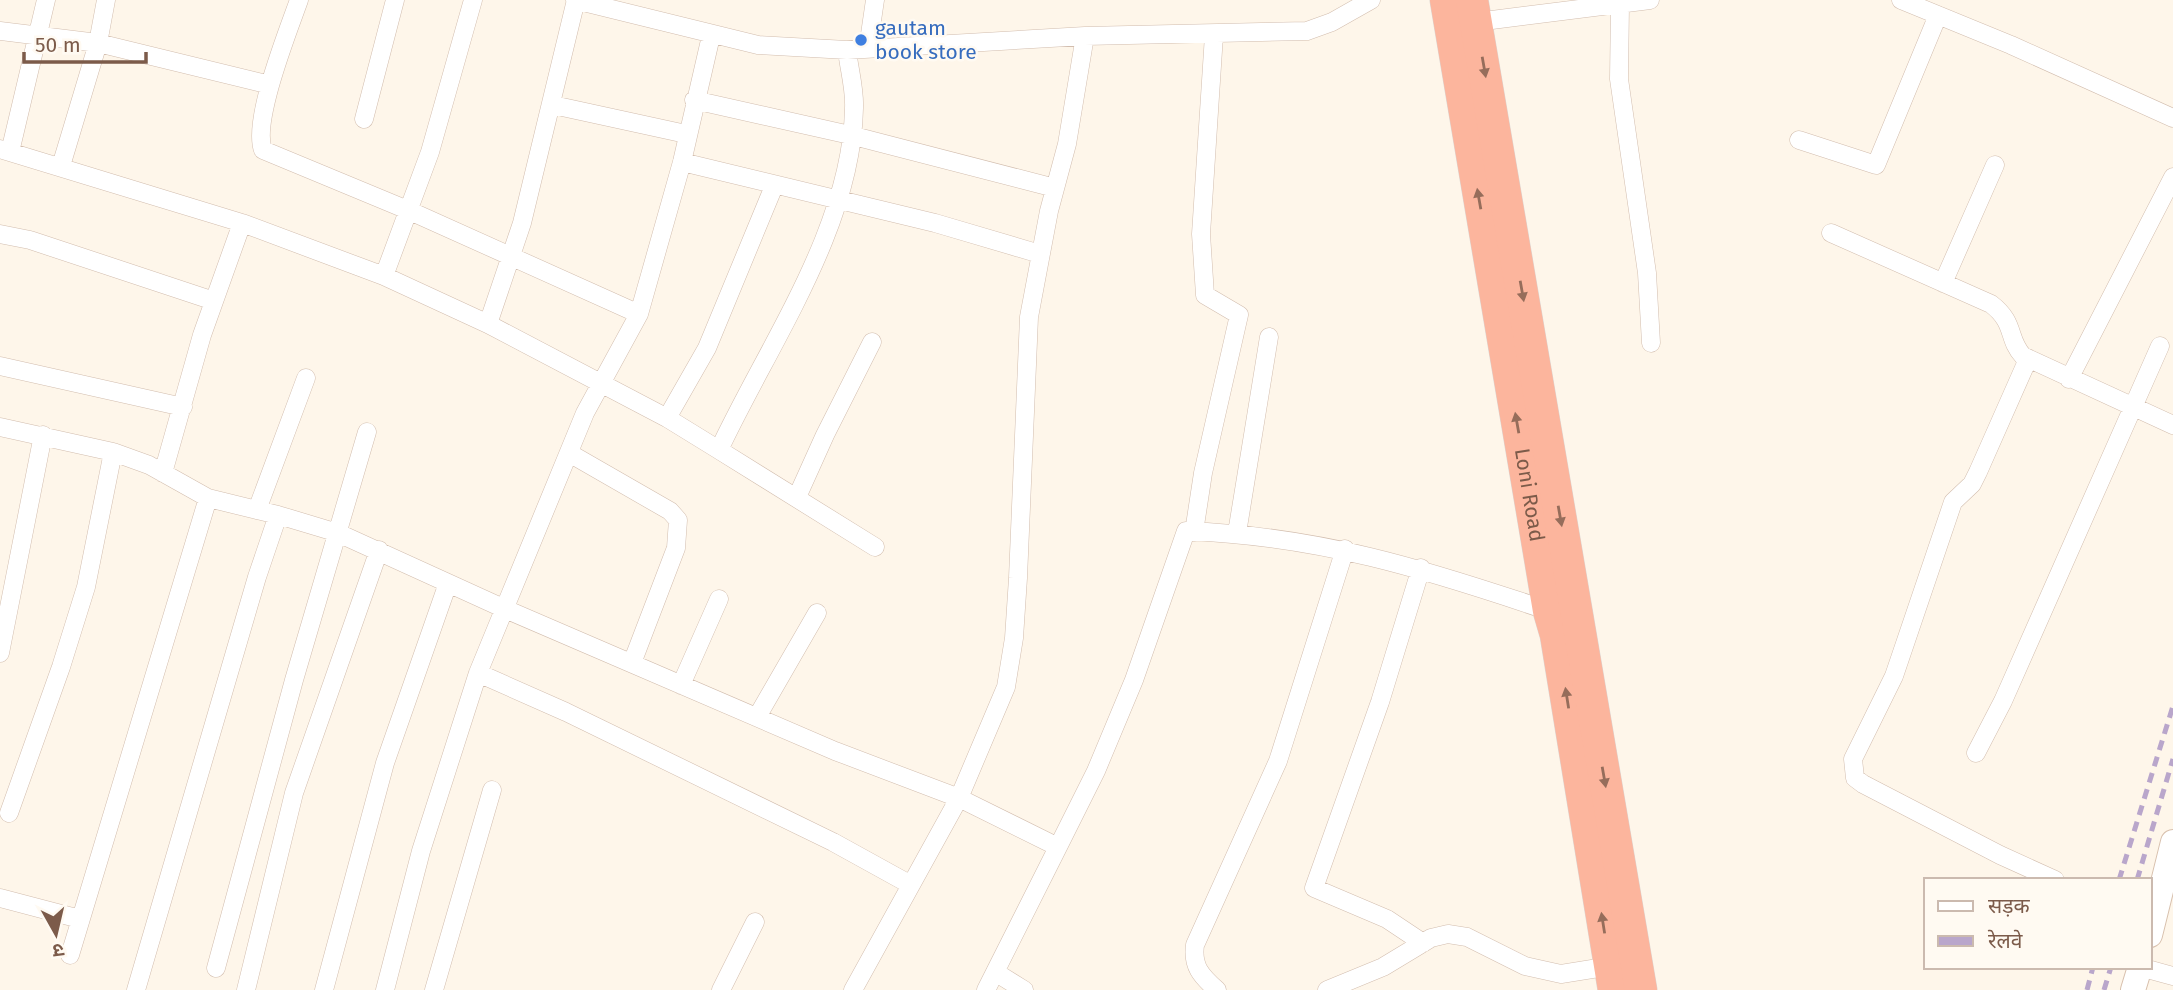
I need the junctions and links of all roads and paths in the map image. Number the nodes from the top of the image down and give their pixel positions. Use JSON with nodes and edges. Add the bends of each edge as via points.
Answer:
{"nodes":[{"id":1,"x":47,"y":0,"type":"edge"},
{"id":2,"x":106,"y":0,"type":"edge"},
{"id":3,"x":299,"y":0,"type":"edge"},
{"id":4,"x":395,"y":0,"type":"edge"},
{"id":5,"x":472,"y":0,"type":"edge"},
{"id":6,"x":575,"y":0,"type":"edge"},
{"id":7,"x":875,"y":0,"type":"edge"},
{"id":8,"x":1371,"y":0,"type":"edge"},
{"id":9,"x":1446,"y":0,"type":"edge"},
{"id":10,"x":1650,"y":0,"type":"edge"},
{"id":11,"x":1901,"y":0,"type":"edge"},
{"id":12,"x":1620,"y":4,"type":"junction"},
{"id":13,"x":1474,"y":11,"type":"edge"},
{"id":14,"x":1938,"y":15,"type":"junction"},
{"id":15,"x":0,"y":32,"type":"edge"},
{"id":16,"x":1214,"y":35,"type":"junction"},
{"id":17,"x":712,"y":36,"type":"junction"},
{"id":18,"x":1084,"y":36,"type":"junction"},
{"id":19,"x":40,"y":37,"type":"junction"},
{"id":20,"x":98,"y":43,"type":"junction"},
{"id":21,"x":868,"y":48,"type":"junction"},
{"id":22,"x":847,"y":50,"type":"junction"},
{"id":23,"x":270,"y":85,"type":"junction"},
{"id":24,"x":694,"y":100,"type":"junction"},
{"id":25,"x":553,"y":105,"type":"junction"},
{"id":26,"x":2173,"y":118,"type":"edge"},
{"id":27,"x":364,"y":119,"type":"dead end"},
{"id":28,"x":686,"y":135,"type":"junction"},
{"id":29,"x":850,"y":135,"type":"junction"},
{"id":30,"x":1799,"y":140,"type":"dead end"},
{"id":31,"x":5,"y":151,"type":"edge"},
{"id":32,"x":682,"y":162,"type":"junction"},
{"id":33,"x":1995,"y":165,"type":"dead end"},
{"id":34,"x":61,"y":166,"type":"junction"},
{"id":35,"x":2173,"y":177,"type":"edge"},
{"id":36,"x":774,"y":186,"type":"junction"},
{"id":37,"x":1055,"y":188,"type":"junction"},
{"id":38,"x":837,"y":198,"type":"junction"},
{"id":39,"x":410,"y":211,"type":"junction"},
{"id":40,"x":242,"y":223,"type":"junction"},
{"id":41,"x":1831,"y":233,"type":"dead end"},
{"id":42,"x":0,"y":234,"type":"edge"},
{"id":43,"x":1040,"y":254,"type":"junction"},
{"id":44,"x":510,"y":257,"type":"junction"},
{"id":45,"x":384,"y":276,"type":"junction"},
{"id":46,"x":1943,"y":283,"type":"junction"},
{"id":47,"x":214,"y":301,"type":"junction"},
{"id":48,"x":639,"y":314,"type":"junction"},
{"id":49,"x":488,"y":324,"type":"junction"},
{"id":50,"x":1269,"y":337,"type":"dead end"},
{"id":51,"x":872,"y":342,"type":"dead end"},
{"id":52,"x":1651,"y":343,"type":"dead end"},
{"id":53,"x":2160,"y":346,"type":"dead end"},
{"id":54,"x":2028,"y":359,"type":"junction"},
{"id":55,"x":0,"y":366,"type":"edge"},
{"id":56,"x":306,"y":378,"type":"dead end"},
{"id":57,"x":2069,"y":379,"type":"junction"},
{"id":58,"x":603,"y":383,"type":"junction"},
{"id":59,"x":183,"y":407,"type":"junction"},
{"id":60,"x":2132,"y":407,"type":"junction"},
{"id":61,"x":667,"y":418,"type":"junction"},
{"id":62,"x":2173,"y":425,"type":"edge"},
{"id":63,"x":0,"y":427,"type":"edge"},
{"id":64,"x":367,"y":432,"type":"dead end"},
{"id":65,"x":43,"y":435,"type":"junction"},
{"id":66,"x":719,"y":450,"type":"junction"},
{"id":67,"x":113,"y":452,"type":"junction"},
{"id":68,"x":569,"y":453,"type":"junction"},
{"id":69,"x":163,"y":473,"type":"junction"},
{"id":70,"x":797,"y":497,"type":"junction"},
{"id":71,"x":208,"y":498,"type":"junction"},
{"id":72,"x":257,"y":510,"type":"junction"},
{"id":73,"x":278,"y":514,"type":"junction"},
{"id":74,"x":1194,"y":532,"type":"junction"},
{"id":75,"x":338,"y":533,"type":"junction"},
{"id":76,"x":1237,"y":533,"type":"junction"},
{"id":77,"x":875,"y":547,"type":"dead end"},
{"id":78,"x":1345,"y":549,"type":"junction"},
{"id":79,"x":379,"y":551,"type":"junction"},
{"id":80,"x":1421,"y":568,"type":"junction"},
{"id":81,"x":448,"y":583,"type":"junction"},
{"id":82,"x":719,"y":598,"type":"dead end"},
{"id":83,"x":505,"y":609,"type":"junction"},
{"id":84,"x":1549,"y":611,"type":"junction"},
{"id":85,"x":817,"y":613,"type":"dead end"},
{"id":86,"x":0,"y":653,"type":"edge"},
{"id":87,"x":632,"y":663,"type":"junction"},
{"id":88,"x":478,"y":673,"type":"junction"},
{"id":89,"x":681,"y":685,"type":"junction"},
{"id":90,"x":757,"y":717,"type":"junction"},
{"id":91,"x":1976,"y":753,"type":"dead end"},
{"id":92,"x":492,"y":790,"type":"dead end"},
{"id":93,"x":960,"y":798,"type":"junction"},
{"id":94,"x":9,"y":813,"type":"dead end"},
{"id":95,"x":1058,"y":847,"type":"junction"},
{"id":96,"x":2171,"y":857,"type":"edge"},
{"id":97,"x":2051,"y":878,"type":"edge"},
{"id":98,"x":911,"y":885,"type":"junction"},
{"id":99,"x":0,"y":898,"type":"edge"},
{"id":100,"x":80,"y":919,"type":"junction"},
{"id":101,"x":2157,"y":921,"type":"edge"},
{"id":102,"x":755,"y":922,"type":"dead end"},
{"id":103,"x":1423,"y":943,"type":"junction"},
{"id":104,"x":70,"y":955,"type":"dead end"},
{"id":105,"x":1383,"y":967,"type":"junction"},
{"id":106,"x":216,"y":968,"type":"dead end"},
{"id":107,"x":2139,"y":969,"type":"edge"},
{"id":108,"x":2147,"y":969,"type":"edge"},
{"id":109,"x":995,"y":972,"type":"junction"},
{"id":110,"x":2173,"y":976,"type":"edge"},
{"id":111,"x":1625,"y":977,"type":"edge"},
{"id":112,"x":136,"y":990,"type":"edge"},
{"id":113,"x":246,"y":990,"type":"edge"},
{"id":114,"x":324,"y":990,"type":"edge"},
{"id":115,"x":385,"y":990,"type":"edge"},
{"id":116,"x":434,"y":990,"type":"edge"},
{"id":117,"x":721,"y":990,"type":"edge"},
{"id":118,"x":853,"y":990,"type":"edge"},
{"id":119,"x":986,"y":990,"type":"edge"},
{"id":120,"x":1024,"y":990,"type":"edge"},
{"id":121,"x":1217,"y":990,"type":"edge"},
{"id":122,"x":1327,"y":990,"type":"edge"},
{"id":123,"x":1370,"y":990,"type":"edge"},
{"id":124,"x":2133,"y":990,"type":"edge"}],
"edges":[{"from":1,"to":19,"type":"street"},
{"from":2,"to":20,"type":"street"},
{"from":3,"to":23,"type":"street"},
{"from":4,"to":27,"type":"street"},
{"from":5,"to":39,"type":"street"},
{"from":6,"to":17,"type":"street"},
{"from":6,"to":25,"type":"street"},
{"from":7,"to":21,"type":"street"},
{"from":8,"to":16,"type":"street","via":[[1307,31]]},
{"from":84,"to":9,"type":"highway","name":"Loni Road","one_way":true},
{"from":10,"to":12,"type":"street"},
{"from":11,"to":14,"type":"street"},
{"from":12,"to":13,"type":"street"},
{"from":12,"to":52,"type":"street","via":[[1619,79],[1647,273]]},
{"from":13,"to":111,"type":"highway","name":"Loni Road","one_way":true},
{"from":14,"to":26,"type":"street"},
{"from":14,"to":30,"type":"street","via":[[1875,165]]},
{"from":15,"to":19,"type":"street"},
{"from":16,"to":18,"type":"street"},
{"from":16,"to":74,"type":"street","via":[[1200,234],[1205,295],[1239,315]]},
{"from":17,"to":22,"type":"street","via":[[758,46]]},
{"from":17,"to":24,"type":"street"},
{"from":18,"to":21,"type":"street"},
{"from":18,"to":37,"type":"street","via":[[1067,144]]},
{"from":19,"to":20,"type":"street"},
{"from":19,"to":31,"type":"street"},
{"from":20,"to":23,"type":"street"},
{"from":20,"to":34,"type":"street"},
{"from":21,"to":22,"type":"street"},
{"from":22,"to":29,"type":"street","via":[[854,108]]},
{"from":23,"to":39,"type":"street","via":[[260,137],[263,150]]},
{"from":24,"to":28,"type":"street"},
{"from":24,"to":29,"type":"street"},
{"from":25,"to":28,"type":"street"},
{"from":25,"to":44,"type":"street"},
{"from":28,"to":32,"type":"street"},
{"from":29,"to":37,"type":"street"},
{"from":29,"to":38,"type":"street"},
{"from":31,"to":34,"type":"street"},
{"from":32,"to":36,"type":"street"},
{"from":32,"to":48,"type":"street"},
{"from":33,"to":46,"type":"street"},
{"from":34,"to":40,"type":"street"},
{"from":35,"to":57,"type":"street"},
{"from":36,"to":38,"type":"street"},
{"from":36,"to":61,"type":"street","via":[[707,348]]},
{"from":37,"to":43,"type":"street"},
{"from":38,"to":43,"type":"street"},
{"from":38,"to":66,"type":"street","via":[[830,226],[778,341]]},
{"from":39,"to":44,"type":"street"},
{"from":39,"to":45,"type":"street"},
{"from":40,"to":45,"type":"street"},
{"from":40,"to":47,"type":"street"},
{"from":41,"to":46,"type":"street"},
{"from":42,"to":47,"type":"street"},
{"from":43,"to":93,"type":"street","via":[[1030,317],[1014,638],[1006,687]]},
{"from":44,"to":48,"type":"street"},
{"from":44,"to":49,"type":"street"},
{"from":45,"to":49,"type":"street"},
{"from":46,"to":54,"type":"street","via":[[2001,312],[2010,324],[2016,349]]},
{"from":47,"to":59,"type":"street"},
{"from":48,"to":58,"type":"street"},
{"from":49,"to":58,"type":"street"},
{"from":50,"to":76,"type":"street"},
{"from":51,"to":70,"type":"street"},
{"from":53,"to":60,"type":"street"},
{"from":54,"to":57,"type":"street"},
{"from":54,"to":97,"type":"street","via":[[1972,484],[1953,502],[1894,676],[1859,741],[1851,769],[1863,784]]},
{"from":55,"to":59,"type":"street"},
{"from":56,"to":72,"type":"street"},
{"from":57,"to":60,"type":"street"},
{"from":58,"to":61,"type":"street"},
{"from":58,"to":68,"type":"street"},
{"from":59,"to":69,"type":"street"},
{"from":60,"to":62,"type":"street"},
{"from":60,"to":91,"type":"street"},
{"from":61,"to":66,"type":"street"},
{"from":63,"to":65,"type":"street"},
{"from":64,"to":75,"type":"street"},
{"from":65,"to":67,"type":"street"},
{"from":65,"to":86,"type":"street"},
{"from":66,"to":70,"type":"street"},
{"from":67,"to":69,"type":"street"},
{"from":67,"to":94,"type":"street","via":[[86,587]]},
{"from":68,"to":83,"type":"street"},
{"from":68,"to":87,"type":"street","via":[[678,520],[676,548]]},
{"from":69,"to":71,"type":"street"},
{"from":70,"to":77,"type":"street"},
{"from":71,"to":72,"type":"street"},
{"from":71,"to":100,"type":"street"},
{"from":72,"to":73,"type":"street"},
{"from":73,"to":75,"type":"street"},
{"from":73,"to":112,"type":"street"},
{"from":74,"to":76,"type":"street"},
{"from":74,"to":95,"type":"street","via":[[1186,531],[1134,680]]},
{"from":75,"to":79,"type":"street"},
{"from":75,"to":106,"type":"street"},
{"from":76,"to":78,"type":"street"},
{"from":78,"to":80,"type":"street"},
{"from":78,"to":121,"type":"street","via":[[1278,761],[1195,945],[1198,971]]},
{"from":79,"to":81,"type":"street"},
{"from":79,"to":113,"type":"street","via":[[294,793]]},
{"from":80,"to":84,"type":"street"},
{"from":80,"to":103,"type":"street","via":[[1380,702],[1314,888],[1387,919]]},
{"from":81,"to":83,"type":"street"},
{"from":81,"to":114,"type":"street","via":[[385,763]]},
{"from":82,"to":89,"type":"street"},
{"from":83,"to":87,"type":"street"},
{"from":83,"to":88,"type":"street"},
{"from":111,"to":84,"type":"highway","name":"Loni Road","one_way":true},
{"from":85,"to":90,"type":"street"},
{"from":87,"to":89,"type":"street"},
{"from":88,"to":98,"type":"street","via":[[833,842]]},
{"from":88,"to":115,"type":"street","via":[[421,851]]},
{"from":89,"to":90,"type":"street"},
{"from":90,"to":93,"type":"street"},
{"from":92,"to":116,"type":"street"},
{"from":93,"to":95,"type":"street"},
{"from":93,"to":98,"type":"street"},
{"from":95,"to":109,"type":"street"},
{"from":96,"to":101,"type":"street"},
{"from":98,"to":118,"type":"street"},
{"from":99,"to":100,"type":"street"},
{"from":100,"to":104,"type":"street"},
{"from":102,"to":117,"type":"street"},
{"from":103,"to":105,"type":"street"},
{"from":103,"to":111,"type":"street","via":[[1448,934],[1467,937],[1525,966],[1561,975]]},
{"from":105,"to":122,"type":"street"},
{"from":105,"to":123,"type":"street"},
{"from":107,"to":124,"type":"street"},
{"from":108,"to":110,"type":"street"},
{"from":109,"to":119,"type":"street"},
{"from":109,"to":120,"type":"street"}]}
